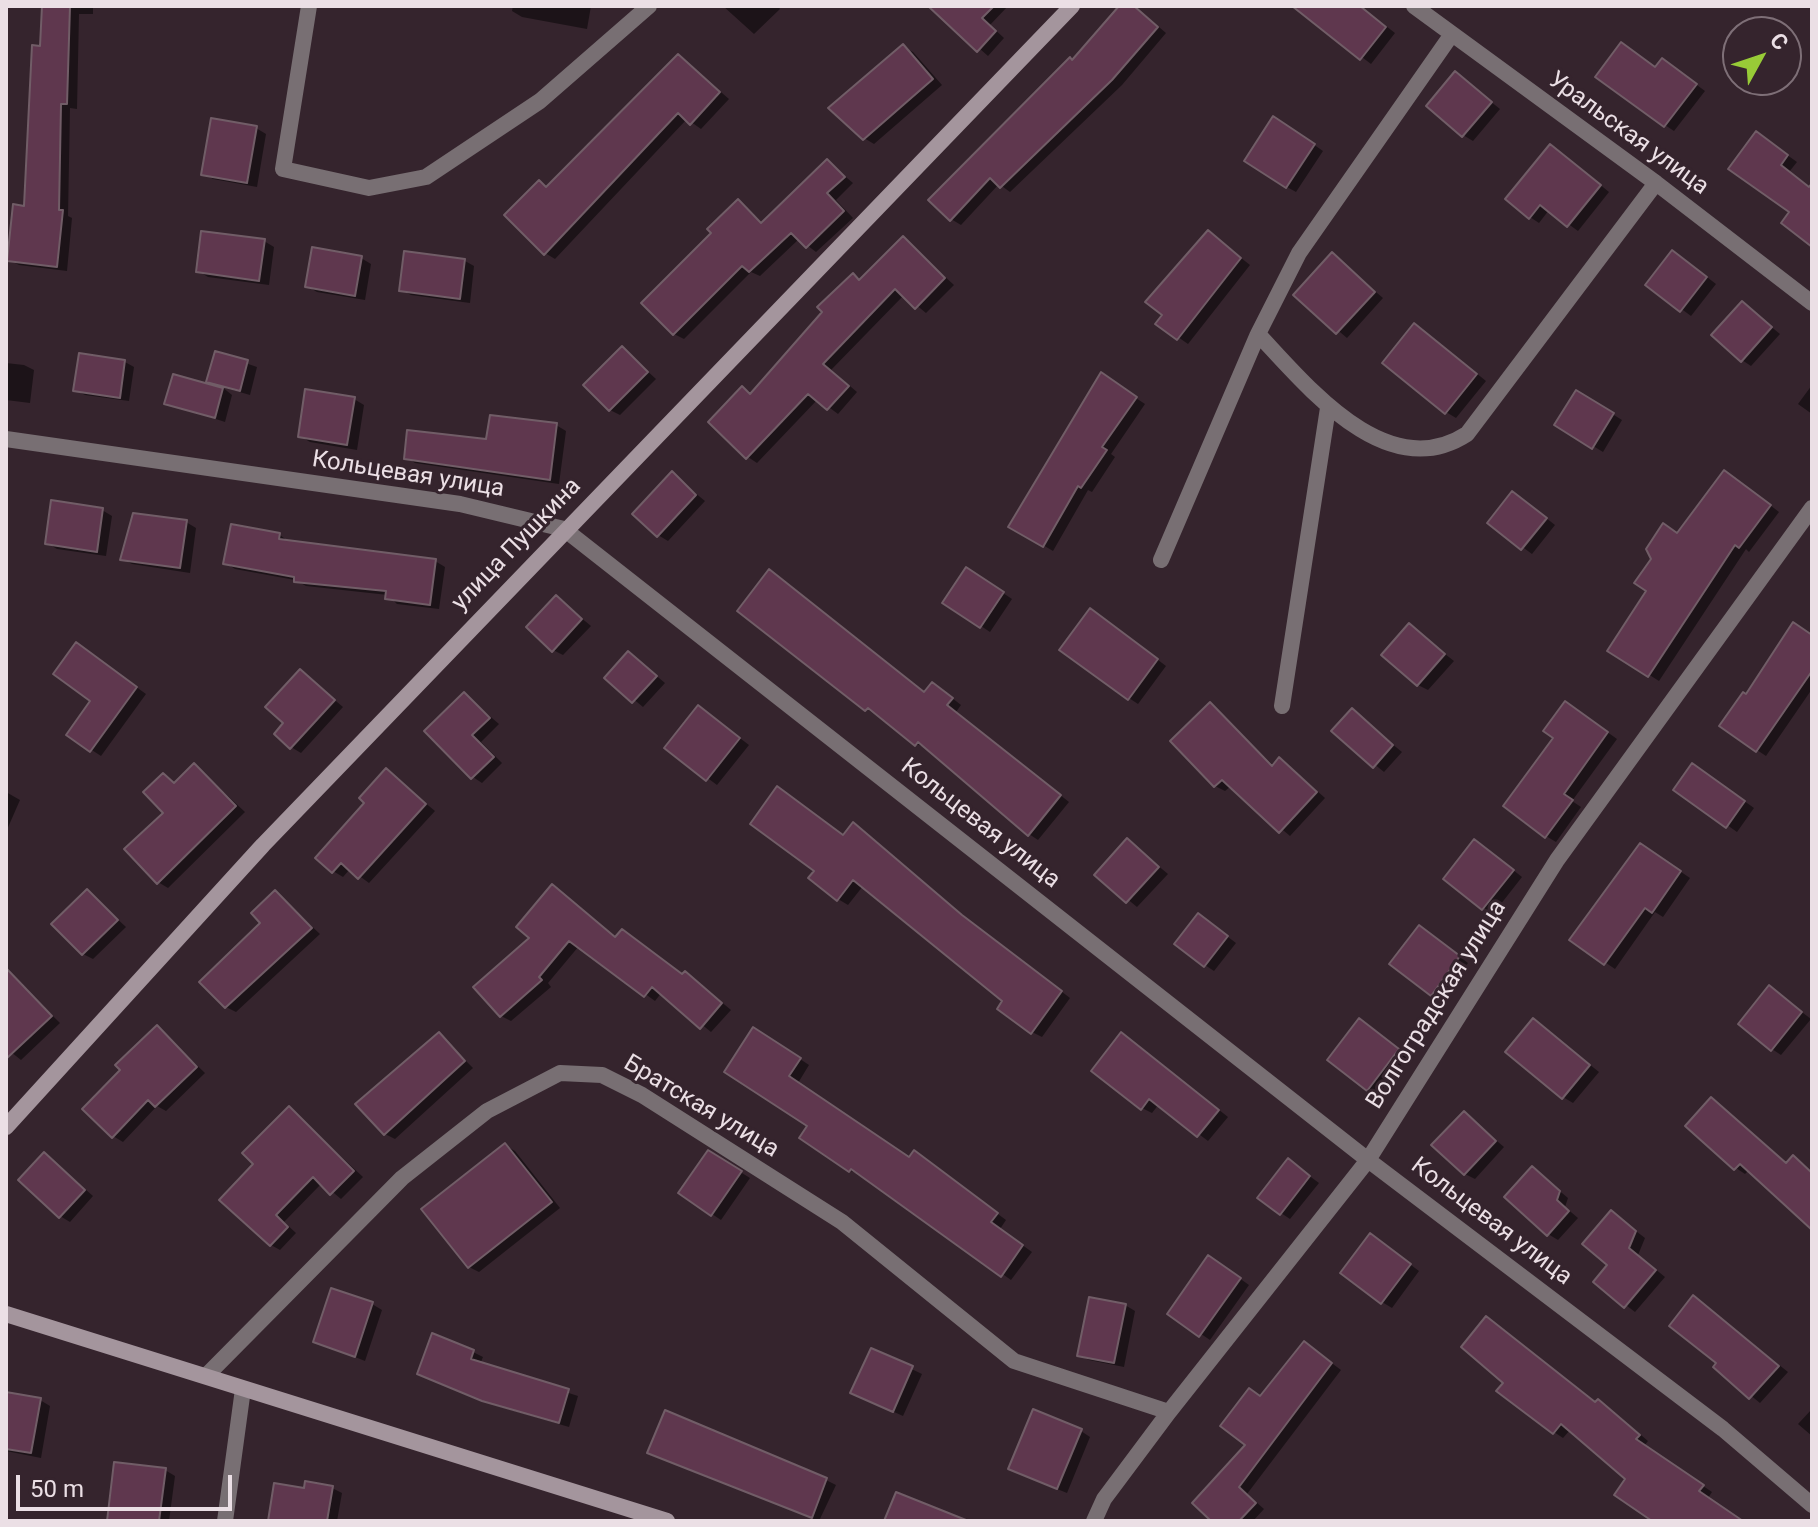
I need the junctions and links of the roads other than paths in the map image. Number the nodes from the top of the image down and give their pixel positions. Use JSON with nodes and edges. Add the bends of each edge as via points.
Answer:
{"nodes":[{"id":1,"x":309,"y":6,"type":"edge"},
{"id":2,"x":649,"y":6,"type":"edge"},
{"id":3,"x":1072,"y":6,"type":"edge"},
{"id":4,"x":1414,"y":6,"type":"edge"},
{"id":5,"x":1452,"y":34,"type":"junction"},
{"id":6,"x":1656,"y":183,"type":"junction"},
{"id":7,"x":1812,"y":303,"type":"edge"},
{"id":8,"x":1258,"y":334,"type":"junction"},
{"id":9,"x":1328,"y":408,"type":"junction"},
{"id":10,"x":6,"y":439,"type":"edge"},
{"id":11,"x":1812,"y":508,"type":"edge"},
{"id":12,"x":564,"y":529,"type":"junction"},
{"id":13,"x":1161,"y":560,"type":"dead end"},
{"id":14,"x":1282,"y":706,"type":"dead end"},
{"id":15,"x":6,"y":1127,"type":"edge"},
{"id":16,"x":1368,"y":1160,"type":"junction"},
{"id":17,"x":6,"y":1314,"type":"edge"},
{"id":18,"x":207,"y":1375,"type":"junction"},
{"id":19,"x":243,"y":1389,"type":"junction"},
{"id":20,"x":1169,"y":1412,"type":"junction"},
{"id":21,"x":1812,"y":1505,"type":"edge"},
{"id":22,"x":225,"y":1521,"type":"edge"},
{"id":23,"x":667,"y":1521,"type":"edge"},
{"id":24,"x":1094,"y":1521,"type":"edge"}],
"edges":[{"from":1,"to":2,"type":"street","via":[[283,169],[369,188],[426,177],[540,101]]},
{"from":3,"to":12,"type":"street","name":"улица Пушкина"},
{"from":4,"to":5,"type":"street","name":"Уральская улица"},
{"from":5,"to":6,"type":"street","name":"Уральская улица"},
{"from":5,"to":8,"type":"street","via":[[1299,253]]},
{"from":6,"to":7,"type":"street","name":"Уральская улица"},
{"from":6,"to":9,"type":"street","via":[[1467,434],[1447,447],[1388,443]]},
{"from":8,"to":9,"type":"street"},
{"from":8,"to":13,"type":"street"},
{"from":9,"to":14,"type":"street"},
{"from":10,"to":12,"type":"street","name":"Кольцевая улица","via":[[460,504]]},
{"from":11,"to":16,"type":"street","name":"Волгоградская улица","via":[[1557,860]]},
{"from":12,"to":15,"type":"street","name":"улица Пушкина"},
{"from":12,"to":16,"type":"street","name":"Кольцевая улица"},
{"from":16,"to":20,"type":"street","name":"Волгоградская улица"},
{"from":16,"to":21,"type":"street","name":"Кольцевая улица","via":[[1723,1429]]},
{"from":17,"to":18,"type":"street"},
{"from":18,"to":19,"type":"street"},
{"from":18,"to":20,"type":"street","name":"Братская улица","via":[[402,1178],[487,1111],[560,1073],[602,1075],[642,1095],[829,1213],[1014,1361]]},
{"from":19,"to":22,"type":"street"},
{"from":19,"to":23,"type":"street"},
{"from":20,"to":24,"type":"street","name":"Волгоградская улица","via":[[1104,1499]]}]}
